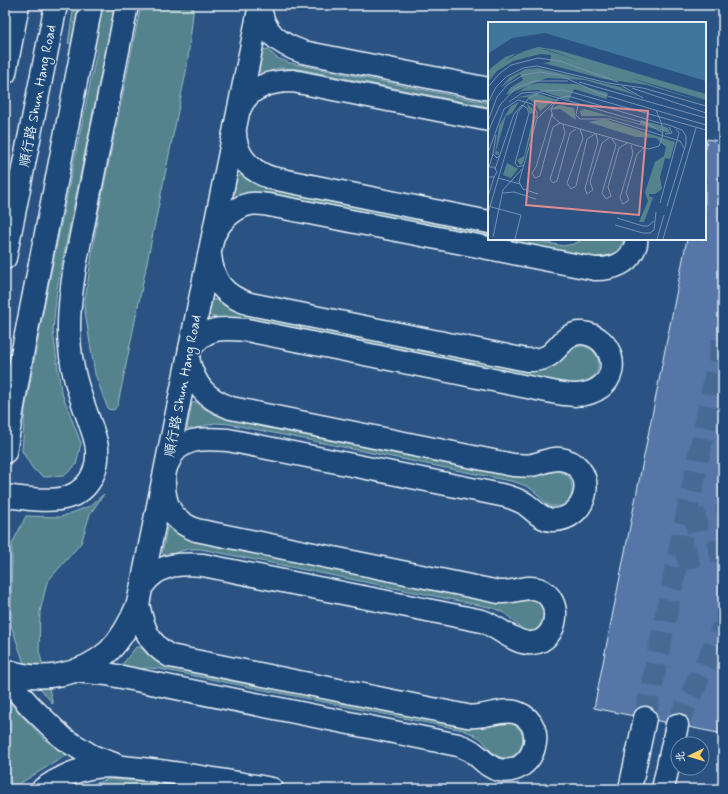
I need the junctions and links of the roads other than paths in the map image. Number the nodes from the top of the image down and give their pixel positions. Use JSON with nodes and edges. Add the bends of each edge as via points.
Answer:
{"nodes":[{"id":1,"x":18,"y":5,"type":"edge"},
{"id":2,"x":56,"y":5,"type":"edge"},
{"id":3,"x":91,"y":5,"type":"edge"},
{"id":4,"x":127,"y":5,"type":"edge"},
{"id":5,"x":260,"y":5,"type":"edge"},
{"id":6,"x":5,"y":73,"type":"edge"},
{"id":7,"x":488,"y":89,"type":"edge"},
{"id":8,"x":488,"y":120,"type":"edge"},
{"id":9,"x":236,"y":122,"type":"junction"},
{"id":10,"x":488,"y":222,"type":"edge"},
{"id":11,"x":636,"y":240,"type":"edge"},
{"id":12,"x":212,"y":245,"type":"junction"},
{"id":13,"x":5,"y":258,"type":"edge"},
{"id":14,"x":189,"y":354,"type":"junction"},
{"id":15,"x":5,"y":452,"type":"edge"},
{"id":16,"x":166,"y":470,"type":"junction"},
{"id":17,"x":5,"y":496,"type":"edge"},
{"id":18,"x":140,"y":595,"type":"junction"},
{"id":19,"x":5,"y":670,"type":"edge"},
{"id":20,"x":76,"y":670,"type":"junction"},
{"id":21,"x":5,"y":674,"type":"edge"},
{"id":22,"x":645,"y":718,"type":"tunnel mouth"},
{"id":23,"x":677,"y":725,"type":"tunnel mouth"},
{"id":24,"x":123,"y":767,"type":"junction"},
{"id":25,"x":43,"y":789,"type":"edge"},
{"id":26,"x":272,"y":789,"type":"edge"},
{"id":27,"x":630,"y":789,"type":"edge"},
{"id":28,"x":663,"y":789,"type":"edge"}],
"edges":[{"from":1,"to":6,"type":"lane"},
{"from":2,"to":13,"type":"lane","name":"順行路 Shun Hang Road"},
{"from":3,"to":15,"type":"lane"},
{"from":4,"to":17,"type":"lane","via":[[70,300],[72,363],[80,398],[98,447],[97,468],[79,492],[68,497],[46,499]]},
{"from":5,"to":7,"type":"lane","via":[[265,26],[282,43],[292,48]]},
{"from":5,"to":9,"type":"lane","name":"順行路 Shun Hang Road"},
{"from":8,"to":9,"type":"lane","via":[[293,81],[273,82],[255,90],[242,104]]},
{"from":9,"to":10,"type":"lane","via":[[240,154],[250,167],[262,175]]},
{"from":9,"to":12,"type":"lane","name":"順行路 Shun Hang Road"},
{"from":11,"to":12,"type":"lane","via":[[634,250],[626,262],[612,268],[595,269],[269,205],[250,204],[235,210],[221,222]]},
{"from":12,"to":14,"type":"lane","name":"順行路 Shun Hang Road"},
{"from":12,"to":14,"type":"lane","via":[[211,263],[216,280],[225,291],[250,304],[527,360],[549,356],[569,336],[582,333],[597,337],[607,347],[611,360],[610,374],[595,390],[574,395],[247,330],[212,330],[199,337]]},
{"from":14,"to":16,"type":"lane","name":"順行路 Shun Hang Road"},
{"from":14,"to":16,"type":"lane","via":[[192,374],[203,392],[231,408],[513,465],[531,465],[550,459],[563,459],[579,470],[586,491],[581,505],[571,515],[565,519],[550,520],[516,499],[506,496],[228,440],[203,439],[185,443],[174,450]]},
{"from":16,"to":18,"type":"lane","name":"順行路 Shun Hang Road"},
{"from":16,"to":18,"type":"lane","via":[[165,495],[170,510],[180,522],[196,530],[499,592],[540,589],[554,606],[554,627],[545,638],[532,643],[524,642],[482,621],[203,565],[182,564],[164,568],[151,575]]},
{"from":18,"to":20,"type":"lane","name":"順行路 Shun Hang Road","via":[[119,640],[98,660]]},
{"from":18,"to":20,"type":"lane","via":[[143,626],[151,641],[170,656],[467,716],[481,717],[517,712],[529,720],[535,742],[534,749],[530,758],[516,769],[498,770],[469,749],[458,745],[107,674]]},
{"from":19,"to":20,"type":"lane","name":"順行路 Shun Hang Road","via":[[42,677]]},
{"from":21,"to":24,"type":"lane","via":[[30,706],[64,739],[92,756]]},
{"from":22,"to":27,"type":"lane"},
{"from":23,"to":28,"type":"lane"},
{"from":24,"to":25,"type":"lane","via":[[76,771]]},
{"from":24,"to":26,"type":"lane","via":[[198,775]]}]}
